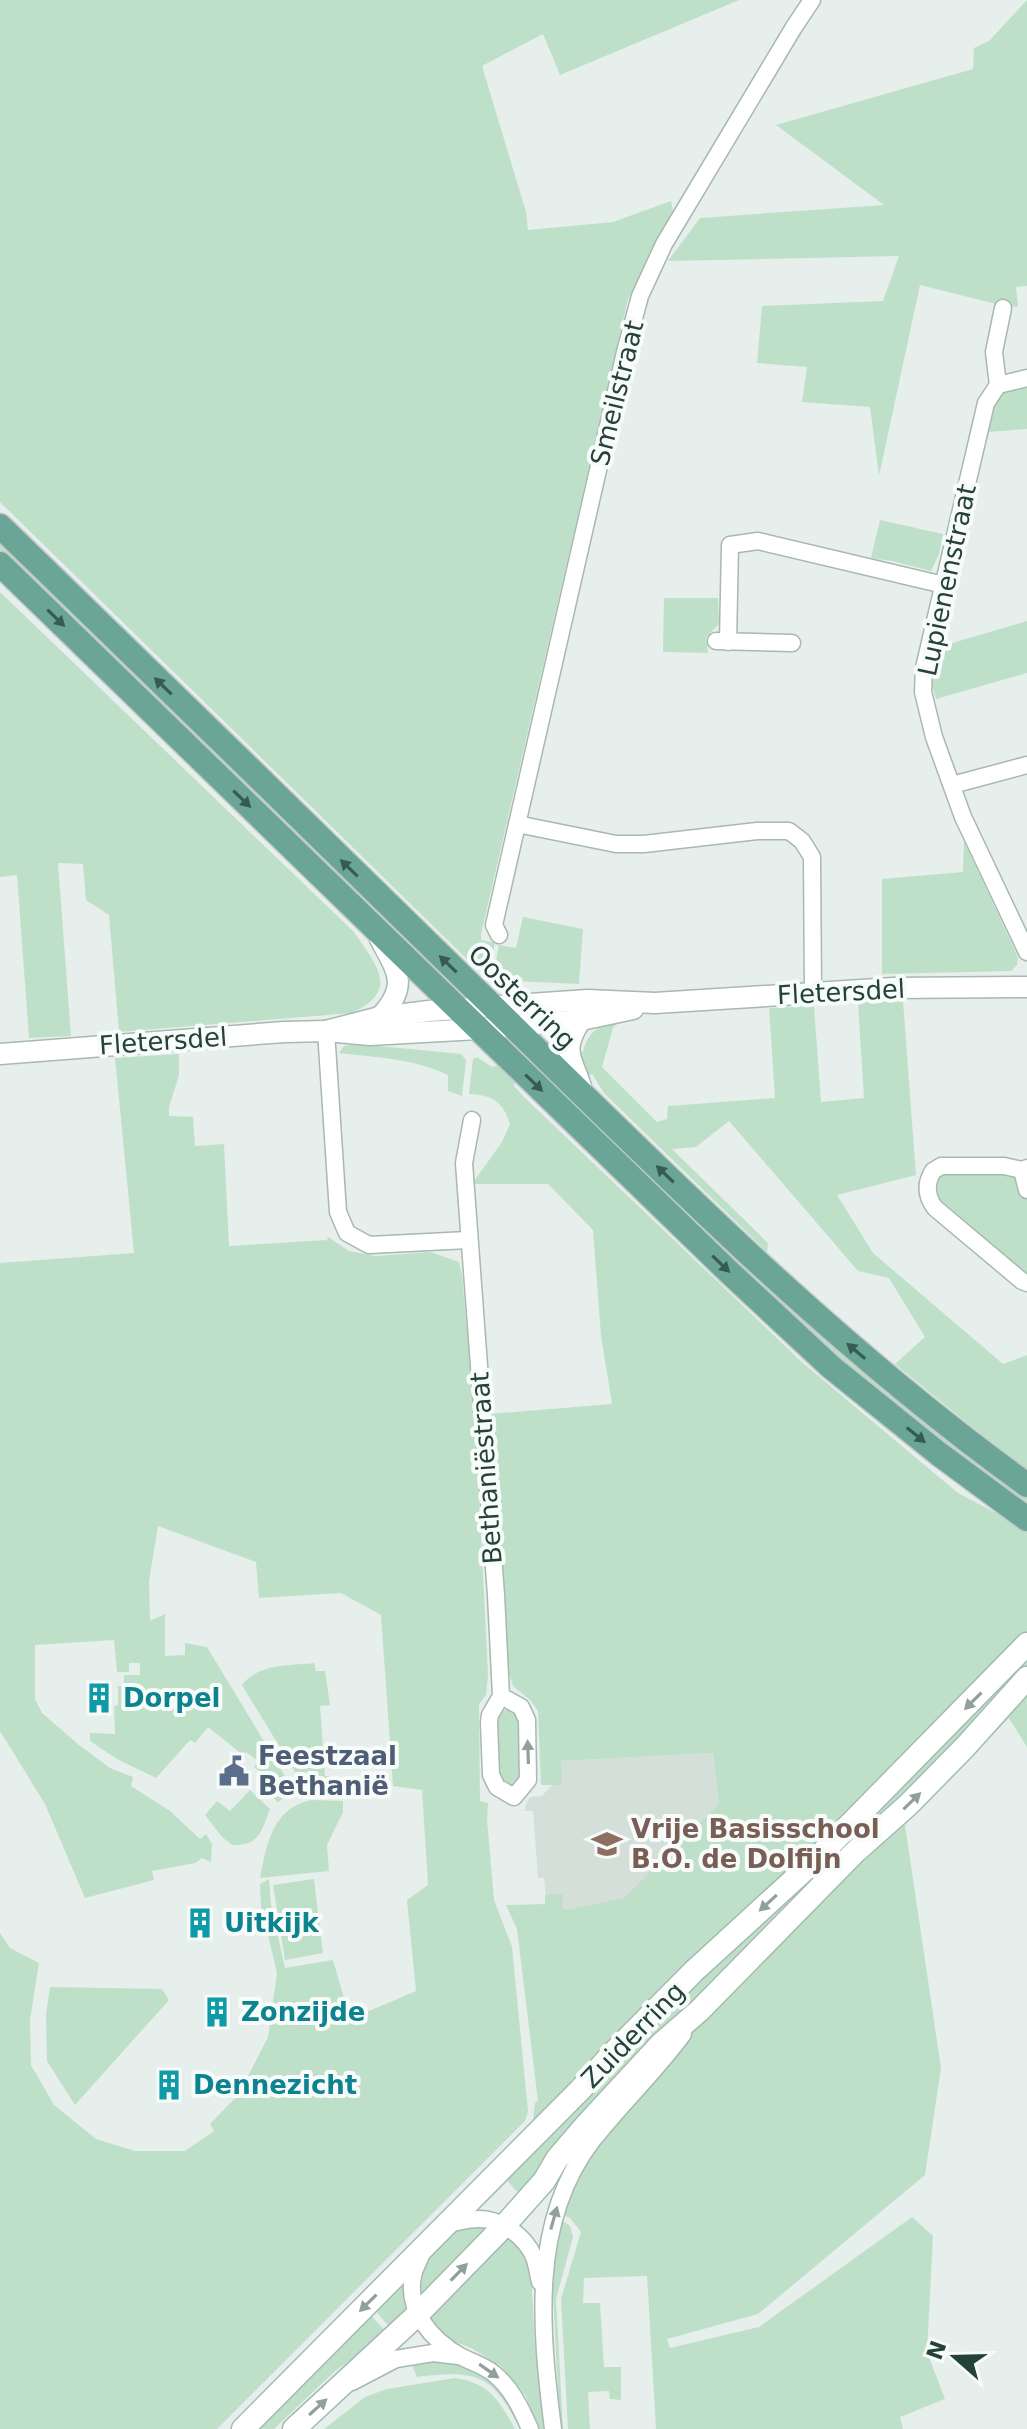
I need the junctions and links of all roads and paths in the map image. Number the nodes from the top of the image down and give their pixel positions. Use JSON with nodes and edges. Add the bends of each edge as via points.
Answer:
{"nodes":[{"id":1,"x":812,"y":0,"type":"edge"},
{"id":2,"x":1003,"y":308,"type":"dead end"},
{"id":3,"x":1027,"y":378,"type":"edge"},
{"id":4,"x":998,"y":385,"type":"junction"},
{"id":5,"x":0,"y":526,"type":"edge"},
{"id":6,"x":0,"y":564,"type":"edge"},
{"id":7,"x":944,"y":585,"type":"junction"},
{"id":8,"x":792,"y":643,"type":"dead end"},
{"id":9,"x":1027,"y":765,"type":"edge"},
{"id":10,"x":952,"y":785,"type":"junction"},
{"id":11,"x":517,"y":824,"type":"junction"},
{"id":12,"x":375,"y":928,"type":"junction"},
{"id":13,"x":499,"y":935,"type":"dead end"},
{"id":14,"x":1027,"y":952,"type":"edge"},
{"id":15,"x":1027,"y":987,"type":"edge"},
{"id":16,"x":813,"y":994,"type":"junction"},
{"id":17,"x":655,"y":1003,"type":"junction"},
{"id":18,"x":490,"y":1007,"type":"junction"},
{"id":19,"x":460,"y":1010,"type":"junction"},
{"id":20,"x":380,"y":1017,"type":"junction"},
{"id":21,"x":581,"y":1020,"type":"junction"},
{"id":22,"x":512,"y":1025,"type":"junction"},
{"id":23,"x":478,"y":1029,"type":"junction"},
{"id":24,"x":326,"y":1031,"type":"junction"},
{"id":25,"x":0,"y":1054,"type":"edge"},
{"id":26,"x":583,"y":1094,"type":"junction"},
{"id":27,"x":472,"y":1120,"type":"dead end"},
{"id":28,"x":1024,"y":1169,"type":"edge"},
{"id":29,"x":1027,"y":1190,"type":"edge"},
{"id":30,"x":468,"y":1240,"type":"junction"},
{"id":31,"x":1027,"y":1283,"type":"edge"},
{"id":32,"x":1027,"y":1485,"type":"edge"},
{"id":33,"x":1027,"y":1519,"type":"edge"},
{"id":34,"x":1027,"y":1644,"type":"edge"},
{"id":35,"x":1027,"y":1678,"type":"edge"},
{"id":36,"x":501,"y":1696,"type":"junction"},
{"id":37,"x":700,"y":2010,"type":"junction"},
{"id":38,"x":447,"y":2224,"type":"junction"},
{"id":39,"x":504,"y":2226,"type":"junction"},
{"id":40,"x":424,"y":2248,"type":"junction"},
{"id":41,"x":543,"y":2295,"type":"junction"},
{"id":42,"x":417,"y":2315,"type":"junction"},
{"id":43,"x":460,"y":2356,"type":"junction"},
{"id":44,"x":343,"y":2384,"type":"junction"},
{"id":45,"x":243,"y":2429,"type":"edge"},
{"id":46,"x":294,"y":2429,"type":"edge"},
{"id":47,"x":530,"y":2429,"type":"edge"},
{"id":48,"x":553,"y":2429,"type":"edge"}],
"edges":[{"from":1,"to":11,"type":"street","name":"Smeilstraat","via":[[664,244],[640,296]]},
{"from":2,"to":4,"type":"street","name":"Lupienenstraat","via":[[994,352]]},
{"from":3,"to":4,"type":"street"},
{"from":4,"to":7,"type":"street","name":"Lupienenstraat","via":[[986,403]]},
{"from":18,"to":5,"type":"main road","name":"Oosterring","one_way":true},
{"from":6,"to":12,"type":"main road","name":"Oosterring","one_way":true},
{"from":7,"to":8,"type":"street","via":[[758,541],[730,545],[722,641]]},
{"from":7,"to":10,"type":"street","name":"Lupienenstraat","via":[[923,692]]},
{"from":9,"to":10,"type":"street"},
{"from":10,"to":14,"type":"street","name":"Lupienenstraat"},
{"from":11,"to":13,"type":"street","name":"Smeilstraat","via":[[494,925]]},
{"from":11,"to":16,"type":"street","via":[[616,844],[789,831],[812,857]]},
{"from":12,"to":19,"type":"main road","name":"Oosterring"},
{"from":12,"to":20,"type":"street","via":[[400,985]]},
{"from":15,"to":16,"type":"street","name":"Fletersdel"},
{"from":16,"to":17,"type":"street","name":"Fletersdel"},
{"from":17,"to":18,"type":"street","name":"Fletersdel","via":[[587,1000]]},
{"from":17,"to":21,"type":"street","name":"Fletersdel"},
{"from":18,"to":19,"type":"street","name":"Fletersdel"},
{"from":18,"to":22,"type":"main road","name":"Oosterring"},
{"from":19,"to":20,"type":"street","name":"Fletersdel"},
{"from":19,"to":23,"type":"main road","name":"Oosterring"},
{"from":20,"to":24,"type":"street","name":"Fletersdel"},
{"from":21,"to":22,"type":"street","name":"Fletersdel"},
{"from":21,"to":26,"type":"street","via":[[569,1042],[569,1058]]},
{"from":22,"to":23,"type":"street","name":"Fletersdel"},
{"from":22,"to":26,"type":"main road","name":"Oosterring"},
{"from":23,"to":24,"type":"street","name":"Fletersdel","via":[[370,1035]]},
{"from":23,"to":33,"type":"main road","name":"Oosterring","one_way":true,"via":[[831,1367]]},
{"from":24,"to":25,"type":"street","name":"Fletersdel"},
{"from":24,"to":30,"type":"street","via":[[338,1212],[347,1233],[369,1245]]},
{"from":32,"to":26,"type":"main road","name":"Oosterring","one_way":true,"via":[[851,1347]]},
{"from":27,"to":30,"type":"street","name":"Bethaniëstraat","via":[[464,1163]]},
{"from":28,"to":29,"type":"street"},
{"from":28,"to":31,"type":"street","via":[[941,1166],[927,1186],[935,1208]]},
{"from":30,"to":36,"type":"street","name":"Bethaniëstraat"},
{"from":34,"to":38,"type":"main road","name":"Zuiderring","one_way":true,"via":[[811,1864],[694,1971]]},
{"from":37,"to":35,"type":"main road","name":"Zuiderring","one_way":true,"via":[[956,1757]]},
{"from":36,"to":36,"type":"street","name":"Bethaniëstraat","one_way":true,"via":[[489,1722],[491,1775],[515,1804],[528,1780],[527,1720],[521,1707]]},
{"from":37,"to":39,"type":"main road","name":"Zuiderring","via":[[587,2124]]},
{"from":41,"to":37,"type":"street","one_way":true,"via":[[554,2217],[573,2171]]},
{"from":38,"to":39,"type":"street","via":[[478,2219]]},
{"from":38,"to":40,"type":"main road","name":"Zuiderring"},
{"from":39,"to":41,"type":"street","via":[[534,2256]]},
{"from":42,"to":39,"type":"main road","name":"Zuiderring","one_way":true},
{"from":40,"to":42,"type":"street","via":[[412,2277]]},
{"from":40,"to":45,"type":"main road","name":"Zuiderring","one_way":true},
{"from":41,"to":48,"type":"street"},
{"from":42,"to":43,"type":"street","via":[[434,2337]]},
{"from":42,"to":44,"type":"main road","name":"Zuiderring"},
{"from":43,"to":44,"type":"street","via":[[433,2353],[396,2359],[359,2381]]},
{"from":43,"to":47,"type":"street","one_way":true,"via":[[501,2380]]},
{"from":46,"to":44,"type":"main road","name":"Zuiderring","one_way":true}]}
